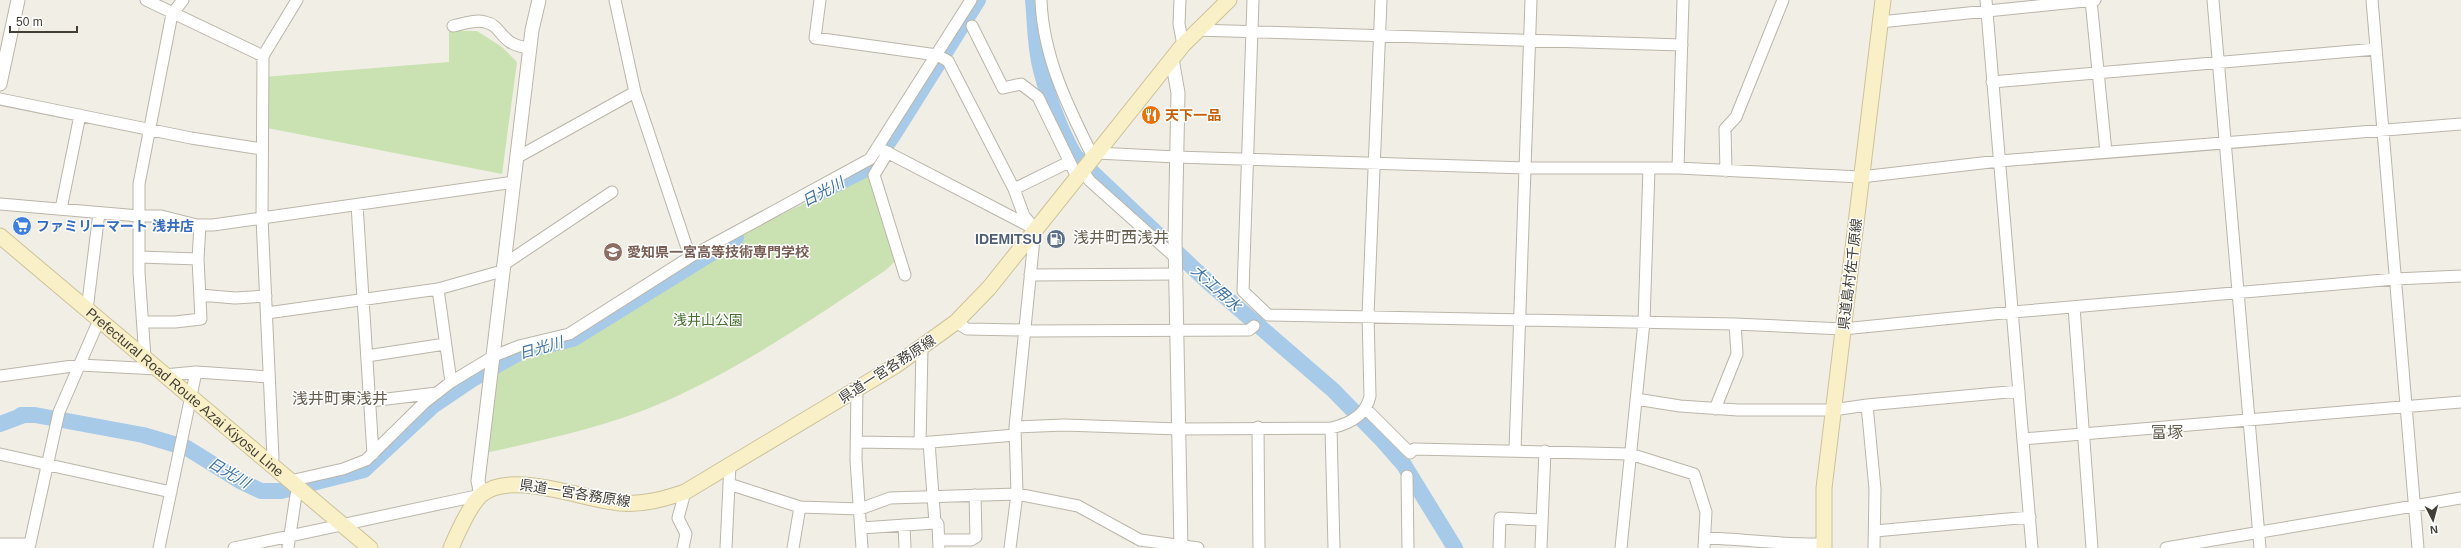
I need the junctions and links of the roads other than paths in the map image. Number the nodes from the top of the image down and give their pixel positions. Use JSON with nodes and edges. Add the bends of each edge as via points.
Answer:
{"nodes":[{"id":1,"x":18,"y":0,"type":"edge"},
{"id":2,"x":146,"y":0,"type":"edge"},
{"id":3,"x":183,"y":0,"type":"edge"},
{"id":4,"x":297,"y":0,"type":"edge"},
{"id":5,"x":539,"y":0,"type":"edge"},
{"id":6,"x":616,"y":0,"type":"edge"},
{"id":7,"x":820,"y":0,"type":"edge"},
{"id":8,"x":971,"y":0,"type":"edge"},
{"id":9,"x":1041,"y":0,"type":"edge"},
{"id":10,"x":1180,"y":0,"type":"edge"},
{"id":11,"x":1229,"y":0,"type":"edge"},
{"id":12,"x":1253,"y":0,"type":"edge"},
{"id":13,"x":1381,"y":0,"type":"edge"},
{"id":14,"x":1531,"y":0,"type":"edge"},
{"id":15,"x":1682,"y":0,"type":"edge"},
{"id":16,"x":1783,"y":0,"type":"edge"},
{"id":17,"x":1883,"y":0,"type":"edge"},
{"id":18,"x":1986,"y":0,"type":"edge"},
{"id":19,"x":2091,"y":0,"type":"edge"},
{"id":20,"x":2095,"y":0,"type":"edge"},
{"id":21,"x":2213,"y":0,"type":"edge"},
{"id":22,"x":2372,"y":0,"type":"edge"},
{"id":23,"x":1987,"y":13,"type":"junction"},
{"id":24,"x":172,"y":14,"type":"junction"},
{"id":25,"x":1880,"y":22,"type":"junction"},
{"id":26,"x":453,"y":26,"type":"dead end"},
{"id":27,"x":972,"y":26,"type":"dead end"},
{"id":28,"x":1196,"y":30,"type":"junction"},
{"id":29,"x":1252,"y":31,"type":"junction"},
{"id":30,"x":1379,"y":35,"type":"junction"},
{"id":31,"x":1529,"y":39,"type":"junction"},
{"id":32,"x":1183,"y":45,"type":"junction"},
{"id":33,"x":1682,"y":45,"type":"junction"},
{"id":34,"x":530,"y":48,"type":"junction"},
{"id":35,"x":2376,"y":49,"type":"junction"},
{"id":36,"x":937,"y":55,"type":"junction"},
{"id":37,"x":263,"y":56,"type":"junction"},
{"id":38,"x":1172,"y":59,"type":"junction"},
{"id":39,"x":2218,"y":61,"type":"junction"},
{"id":40,"x":2098,"y":72,"type":"junction"},
{"id":41,"x":1992,"y":82,"type":"junction"},
{"id":42,"x":0,"y":84,"type":"edge"},
{"id":43,"x":635,"y":92,"type":"junction"},
{"id":44,"x":0,"y":99,"type":"edge"},
{"id":45,"x":80,"y":115,"type":"junction"},
{"id":46,"x":2461,"y":124,"type":"edge"},
{"id":47,"x":149,"y":128,"type":"junction"},
{"id":48,"x":2382,"y":129,"type":"junction"},
{"id":49,"x":2225,"y":142,"type":"junction"},
{"id":50,"x":262,"y":149,"type":"junction"},
{"id":51,"x":883,"y":150,"type":"junction"},
{"id":52,"x":2106,"y":152,"type":"junction"},
{"id":53,"x":1176,"y":157,"type":"junction"},
{"id":54,"x":516,"y":158,"type":"junction"},
{"id":55,"x":1248,"y":159,"type":"junction"},
{"id":56,"x":1999,"y":161,"type":"junction"},
{"id":57,"x":1068,"y":162,"type":"junction"},
{"id":58,"x":1374,"y":162,"type":"junction"},
{"id":59,"x":1087,"y":164,"type":"junction"},
{"id":60,"x":1526,"y":168,"type":"junction"},
{"id":61,"x":1649,"y":168,"type":"junction"},
{"id":62,"x":1678,"y":168,"type":"junction"},
{"id":63,"x":1726,"y":171,"type":"junction"},
{"id":64,"x":1862,"y":177,"type":"junction"},
{"id":65,"x":514,"y":182,"type":"junction"},
{"id":66,"x":1014,"y":189,"type":"junction"},
{"id":67,"x":612,"y":192,"type":"dead end"},
{"id":68,"x":0,"y":204,"type":"edge"},
{"id":69,"x":357,"y":205,"type":"junction"},
{"id":70,"x":62,"y":209,"type":"junction"},
{"id":71,"x":99,"y":213,"type":"junction"},
{"id":72,"x":139,"y":216,"type":"junction"},
{"id":73,"x":262,"y":218,"type":"junction"},
{"id":74,"x":200,"y":225,"type":"junction"},
{"id":75,"x":1035,"y":229,"type":"junction"},
{"id":76,"x":0,"y":236,"type":"edge"},
{"id":77,"x":138,"y":257,"type":"junction"},
{"id":78,"x":690,"y":257,"type":"junction"},
{"id":79,"x":1176,"y":258,"type":"junction"},
{"id":80,"x":198,"y":259,"type":"junction"},
{"id":81,"x":502,"y":268,"type":"junction"},
{"id":82,"x":1176,"y":274,"type":"junction"},
{"id":83,"x":905,"y":275,"type":"dead end"},
{"id":84,"x":1030,"y":275,"type":"junction"},
{"id":85,"x":2461,"y":276,"type":"edge"},
{"id":86,"x":2395,"y":279,"type":"junction"},
{"id":87,"x":438,"y":289,"type":"junction"},
{"id":88,"x":2239,"y":293,"type":"junction"},
{"id":89,"x":200,"y":296,"type":"junction"},
{"id":90,"x":266,"y":296,"type":"junction"},
{"id":91,"x":364,"y":299,"type":"junction"},
{"id":92,"x":2074,"y":307,"type":"junction"},
{"id":93,"x":87,"y":310,"type":"junction"},
{"id":94,"x":2013,"y":312,"type":"junction"},
{"id":95,"x":267,"y":313,"type":"junction"},
{"id":96,"x":1368,"y":315,"type":"junction"},
{"id":97,"x":1520,"y":319,"type":"junction"},
{"id":98,"x":99,"y":320,"type":"junction"},
{"id":99,"x":143,"y":322,"type":"junction"},
{"id":100,"x":956,"y":322,"type":"junction"},
{"id":101,"x":1644,"y":322,"type":"junction"},
{"id":102,"x":1736,"y":324,"type":"junction"},
{"id":103,"x":1254,"y":326,"type":"dead end"},
{"id":104,"x":1843,"y":329,"type":"junction"},
{"id":105,"x":1025,"y":330,"type":"junction"},
{"id":106,"x":1177,"y":331,"type":"junction"},
{"id":107,"x":445,"y":344,"type":"junction"},
{"id":108,"x":922,"y":348,"type":"junction"},
{"id":109,"x":367,"y":356,"type":"junction"},
{"id":110,"x":494,"y":357,"type":"junction"},
{"id":111,"x":145,"y":358,"type":"junction"},
{"id":112,"x":80,"y":365,"type":"junction"},
{"id":113,"x":161,"y":372,"type":"junction"},
{"id":114,"x":196,"y":372,"type":"junction"},
{"id":115,"x":0,"y":376,"type":"edge"},
{"id":116,"x":269,"y":377,"type":"junction"},
{"id":117,"x":451,"y":382,"type":"junction"},
{"id":118,"x":857,"y":390,"type":"junction"},
{"id":119,"x":2018,"y":391,"type":"junction"},
{"id":120,"x":437,"y":393,"type":"junction"},
{"id":121,"x":192,"y":398,"type":"junction"},
{"id":122,"x":1636,"y":399,"type":"junction"},
{"id":123,"x":370,"y":401,"type":"junction"},
{"id":124,"x":2461,"y":402,"type":"edge"},
{"id":125,"x":1868,"y":405,"type":"junction"},
{"id":126,"x":2406,"y":405,"type":"junction"},
{"id":127,"x":1365,"y":408,"type":"junction"},
{"id":128,"x":1715,"y":409,"type":"junction"},
{"id":129,"x":1833,"y":410,"type":"junction"},
{"id":130,"x":2250,"y":420,"type":"junction"},
{"id":131,"x":1258,"y":427,"type":"junction"},
{"id":132,"x":1331,"y":428,"type":"junction"},
{"id":133,"x":1179,"y":429,"type":"junction"},
{"id":134,"x":1015,"y":431,"type":"junction"},
{"id":135,"x":2083,"y":434,"type":"junction"},
{"id":136,"x":2023,"y":439,"type":"junction"},
{"id":137,"x":856,"y":442,"type":"junction"},
{"id":138,"x":924,"y":442,"type":"junction"},
{"id":139,"x":1515,"y":450,"type":"junction"},
{"id":140,"x":1545,"y":451,"type":"junction"},
{"id":141,"x":0,"y":454,"type":"edge"},
{"id":142,"x":373,"y":454,"type":"junction"},
{"id":143,"x":1630,"y":454,"type":"junction"},
{"id":144,"x":46,"y":463,"type":"junction"},
{"id":145,"x":270,"y":463,"type":"junction"},
{"id":146,"x":730,"y":466,"type":"junction"},
{"id":147,"x":1407,"y":476,"type":"dead end"},
{"id":148,"x":294,"y":484,"type":"junction"},
{"id":149,"x":729,"y":484,"type":"junction"},
{"id":150,"x":171,"y":492,"type":"junction"},
{"id":151,"x":685,"y":492,"type":"junction"},
{"id":152,"x":1017,"y":494,"type":"junction"},
{"id":153,"x":975,"y":495,"type":"junction"},
{"id":154,"x":481,"y":496,"type":"junction"},
{"id":155,"x":934,"y":496,"type":"junction"},
{"id":156,"x":2461,"y":498,"type":"edge"},
{"id":157,"x":2414,"y":505,"type":"junction"},
{"id":158,"x":800,"y":507,"type":"junction"},
{"id":159,"x":860,"y":509,"type":"junction"},
{"id":160,"x":2030,"y":517,"type":"junction"},
{"id":161,"x":1542,"y":520,"type":"junction"},
{"id":162,"x":935,"y":521,"type":"junction"},
{"id":163,"x":342,"y":525,"type":"junction"},
{"id":164,"x":904,"y":525,"type":"junction"},
{"id":165,"x":861,"y":528,"type":"junction"},
{"id":166,"x":1875,"y":531,"type":"junction"},
{"id":167,"x":2259,"y":533,"type":"junction"},
{"id":168,"x":289,"y":536,"type":"junction"},
{"id":169,"x":1704,"y":543,"type":"edge"},
{"id":170,"x":0,"y":544,"type":"edge"},
{"id":171,"x":939,"y":544,"type":"edge"},
{"id":172,"x":29,"y":546,"type":"edge"},
{"id":173,"x":1824,"y":546,"type":"edge"},
{"id":174,"x":1181,"y":547,"type":"edge"},
{"id":175,"x":159,"y":548,"type":"edge"},
{"id":176,"x":234,"y":548,"type":"edge"},
{"id":177,"x":288,"y":548,"type":"edge"},
{"id":178,"x":370,"y":548,"type":"edge"},
{"id":179,"x":451,"y":548,"type":"edge"},
{"id":180,"x":683,"y":548,"type":"edge"},
{"id":181,"x":726,"y":548,"type":"edge"},
{"id":182,"x":793,"y":548,"type":"edge"},
{"id":183,"x":862,"y":548,"type":"edge"},
{"id":184,"x":905,"y":548,"type":"edge"},
{"id":185,"x":1010,"y":548,"type":"edge"},
{"id":186,"x":1198,"y":548,"type":"edge"},
{"id":187,"x":1259,"y":548,"type":"edge"},
{"id":188,"x":1334,"y":548,"type":"edge"},
{"id":189,"x":1408,"y":548,"type":"edge"},
{"id":190,"x":1499,"y":548,"type":"edge"},
{"id":191,"x":1541,"y":548,"type":"edge"},
{"id":192,"x":1621,"y":548,"type":"edge"},
{"id":193,"x":1874,"y":548,"type":"edge"},
{"id":194,"x":2032,"y":548,"type":"edge"},
{"id":195,"x":2092,"y":548,"type":"edge"},
{"id":196,"x":2166,"y":548,"type":"edge"},
{"id":197,"x":2260,"y":548,"type":"edge"},
{"id":198,"x":2418,"y":548,"type":"edge"}],
"edges":[{"from":1,"to":42,"type":"street"},
{"from":2,"to":24,"type":"street"},
{"from":3,"to":24,"type":"street"},
{"from":4,"to":37,"type":"street"},
{"from":5,"to":34,"type":"street"},
{"from":6,"to":43,"type":"street"},
{"from":7,"to":36,"type":"street","via":[[815,38]]},
{"from":8,"to":36,"type":"street"},
{"from":9,"to":59,"type":"street","via":[[1051,64]]},
{"from":10,"to":32,"type":"street","via":[[1179,24]]},
{"from":11,"to":28,"type":"main road","name":"県道一宮各務原線"},
{"from":12,"to":29,"type":"street"},
{"from":13,"to":30,"type":"street"},
{"from":14,"to":31,"type":"street"},
{"from":15,"to":33,"type":"street"},
{"from":16,"to":63,"type":"street","via":[[1736,117],[1725,129]]},
{"from":17,"to":25,"type":"main road","name":"県道島村佐千原線"},
{"from":18,"to":23,"type":"street"},
{"from":19,"to":20,"type":"street"},
{"from":19,"to":23,"type":"street"},
{"from":19,"to":40,"type":"street"},
{"from":21,"to":39,"type":"street"},
{"from":22,"to":35,"type":"street"},
{"from":23,"to":25,"type":"street"},
{"from":23,"to":41,"type":"street"},
{"from":24,"to":37,"type":"street"},
{"from":24,"to":47,"type":"street"},
{"from":25,"to":64,"type":"main road","name":"県道島村佐千原線"},
{"from":26,"to":34,"type":"street","via":[[476,21],[486,22],[509,44]]},
{"from":27,"to":57,"type":"street","via":[[1004,88],[1021,84],[1038,97]]},
{"from":28,"to":29,"type":"street"},
{"from":28,"to":32,"type":"main road","name":"県道一宮各務原線"},
{"from":29,"to":30,"type":"street"},
{"from":29,"to":55,"type":"street"},
{"from":30,"to":31,"type":"street"},
{"from":30,"to":58,"type":"street"},
{"from":31,"to":33,"type":"street"},
{"from":31,"to":60,"type":"street"},
{"from":32,"to":38,"type":"main road","name":"県道一宮各務原線"},
{"from":33,"to":62,"type":"street"},
{"from":34,"to":54,"type":"street"},
{"from":35,"to":39,"type":"street"},
{"from":35,"to":48,"type":"street"},
{"from":36,"to":51,"type":"street"},
{"from":36,"to":66,"type":"street","via":[[952,66]]},
{"from":37,"to":50,"type":"street"},
{"from":38,"to":53,"type":"street","via":[[1178,93]]},
{"from":38,"to":59,"type":"main road","name":"県道一宮各務原線"},
{"from":39,"to":40,"type":"street"},
{"from":39,"to":49,"type":"street"},
{"from":40,"to":41,"type":"street"},
{"from":40,"to":52,"type":"street"},
{"from":41,"to":56,"type":"street"},
{"from":43,"to":54,"type":"street"},
{"from":43,"to":78,"type":"street"},
{"from":44,"to":45,"type":"street"},
{"from":45,"to":47,"type":"street"},
{"from":45,"to":70,"type":"street"},
{"from":46,"to":48,"type":"street"},
{"from":47,"to":50,"type":"street","via":[[191,138]]},
{"from":47,"to":72,"type":"street","via":[[139,184]]},
{"from":48,"to":49,"type":"street"},
{"from":48,"to":86,"type":"street"},
{"from":49,"to":52,"type":"street"},
{"from":49,"to":88,"type":"street"},
{"from":50,"to":73,"type":"street"},
{"from":51,"to":75,"type":"street"},
{"from":51,"to":78,"type":"street"},
{"from":51,"to":83,"type":"street","via":[[874,175]]},
{"from":52,"to":56,"type":"street"},
{"from":53,"to":55,"type":"street"},
{"from":53,"to":59,"type":"street"},
{"from":53,"to":79,"type":"street"},
{"from":54,"to":65,"type":"street"},
{"from":55,"to":58,"type":"street"},
{"from":55,"to":96,"type":"street","via":[[1243,291],[1268,315]]},
{"from":56,"to":64,"type":"street"},
{"from":56,"to":94,"type":"street"},
{"from":57,"to":59,"type":"street"},
{"from":57,"to":66,"type":"street"},
{"from":58,"to":60,"type":"street"},
{"from":58,"to":96,"type":"street"},
{"from":59,"to":75,"type":"main road","name":"県道一宮各務原線"},
{"from":59,"to":79,"type":"street","via":[[1090,181]]},
{"from":60,"to":61,"type":"street"},
{"from":60,"to":97,"type":"street"},
{"from":61,"to":62,"type":"street"},
{"from":61,"to":101,"type":"street"},
{"from":62,"to":63,"type":"street"},
{"from":63,"to":64,"type":"street"},
{"from":64,"to":104,"type":"main road","name":"県道島村佐千原線"},
{"from":65,"to":69,"type":"street"},
{"from":65,"to":81,"type":"street"},
{"from":66,"to":75,"type":"street","via":[[1024,216]]},
{"from":67,"to":81,"type":"street"},
{"from":68,"to":70,"type":"street"},
{"from":69,"to":73,"type":"street"},
{"from":69,"to":91,"type":"street"},
{"from":70,"to":71,"type":"street"},
{"from":71,"to":72,"type":"street"},
{"from":71,"to":93,"type":"street"},
{"from":72,"to":74,"type":"street","via":[[161,216]]},
{"from":72,"to":77,"type":"street"},
{"from":73,"to":74,"type":"street"},
{"from":73,"to":90,"type":"street"},
{"from":74,"to":80,"type":"street"},
{"from":75,"to":84,"type":"street"},
{"from":75,"to":100,"type":"main road","name":"県道一宮各務原線","via":[[989,288]]},
{"from":76,"to":93,"type":"main road","name":"Prefectural Road Route Azai Kiyosu Line"},
{"from":77,"to":80,"type":"street"},
{"from":77,"to":99,"type":"street"},
{"from":78,"to":110,"type":"street","via":[[569,334],[519,346]]},
{"from":79,"to":82,"type":"street"},
{"from":80,"to":89,"type":"street"},
{"from":81,"to":87,"type":"street"},
{"from":81,"to":110,"type":"street"},
{"from":82,"to":84,"type":"street"},
{"from":82,"to":106,"type":"street"},
{"from":84,"to":105,"type":"street"},
{"from":85,"to":86,"type":"street"},
{"from":86,"to":88,"type":"street"},
{"from":86,"to":126,"type":"street"},
{"from":87,"to":91,"type":"street"},
{"from":87,"to":107,"type":"street"},
{"from":88,"to":92,"type":"street"},
{"from":88,"to":130,"type":"street"},
{"from":89,"to":90,"type":"street"},
{"from":89,"to":99,"type":"street","via":[[201,319]]},
{"from":90,"to":95,"type":"street"},
{"from":91,"to":95,"type":"street"},
{"from":91,"to":109,"type":"street"},
{"from":92,"to":94,"type":"street"},
{"from":92,"to":135,"type":"street"},
{"from":93,"to":98,"type":"main road","name":"Prefectural Road Route Azai Kiyosu Line"},
{"from":94,"to":104,"type":"street"},
{"from":94,"to":119,"type":"street"},
{"from":95,"to":116,"type":"street"},
{"from":96,"to":97,"type":"street"},
{"from":96,"to":127,"type":"street","via":[[1370,396]]},
{"from":97,"to":101,"type":"street"},
{"from":97,"to":139,"type":"street"},
{"from":98,"to":111,"type":"main road","name":"Prefectural Road Route Azai Kiyosu Line"},
{"from":98,"to":112,"type":"street"},
{"from":99,"to":111,"type":"street"},
{"from":100,"to":105,"type":"street","via":[[967,329]]},
{"from":100,"to":108,"type":"main road","name":"県道一宮各務原線"},
{"from":101,"to":102,"type":"street"},
{"from":101,"to":122,"type":"street"},
{"from":102,"to":104,"type":"street"},
{"from":102,"to":128,"type":"street","via":[[1737,354]]},
{"from":103,"to":106,"type":"street","via":[[1249,330]]},
{"from":104,"to":129,"type":"main road","name":"県道島村佐千原線"},
{"from":105,"to":106,"type":"street"},
{"from":105,"to":134,"type":"street"},
{"from":106,"to":133,"type":"street"},
{"from":107,"to":109,"type":"street"},
{"from":107,"to":117,"type":"street"},
{"from":108,"to":118,"type":"main road","name":"県道一宮各務原線"},
{"from":108,"to":138,"type":"street"},
{"from":109,"to":123,"type":"street"},
{"from":110,"to":117,"type":"street"},
{"from":110,"to":154,"type":"street","via":[[478,481]]},
{"from":111,"to":113,"type":"main road","name":"Prefectural Road Route Azai Kiyosu Line"},
{"from":112,"to":113,"type":"street"},
{"from":112,"to":115,"type":"street"},
{"from":112,"to":144,"type":"street","via":[[59,412]]},
{"from":113,"to":114,"type":"street"},
{"from":113,"to":121,"type":"main road","name":"Prefectural Road Route Azai Kiyosu Line"},
{"from":114,"to":116,"type":"street"},
{"from":114,"to":121,"type":"street"},
{"from":116,"to":145,"type":"street","via":[[273,458]]},
{"from":117,"to":120,"type":"street"},
{"from":118,"to":137,"type":"street"},
{"from":118,"to":146,"type":"main road","name":"県道一宮各務原線"},
{"from":119,"to":125,"type":"street"},
{"from":119,"to":136,"type":"street"},
{"from":120,"to":123,"type":"street"},
{"from":120,"to":142,"type":"street","via":[[403,422]]},
{"from":121,"to":145,"type":"main road","name":"Prefectural Road Route Azai Kiyosu Line"},
{"from":121,"to":150,"type":"street"},
{"from":122,"to":128,"type":"street"},
{"from":122,"to":143,"type":"street"},
{"from":123,"to":142,"type":"street"},
{"from":124,"to":126,"type":"street"},
{"from":125,"to":129,"type":"street"},
{"from":125,"to":166,"type":"street","via":[[1875,489]]},
{"from":126,"to":130,"type":"street"},
{"from":126,"to":157,"type":"street"},
{"from":127,"to":132,"type":"street","via":[[1350,424]]},
{"from":127,"to":139,"type":"street","via":[[1410,453],[1414,449]]},
{"from":128,"to":129,"type":"street"},
{"from":129,"to":173,"type":"main road","name":"県道島村佐千原線","via":[[1823,506]]},
{"from":130,"to":135,"type":"street"},
{"from":130,"to":167,"type":"street"},
{"from":131,"to":132,"type":"street"},
{"from":131,"to":133,"type":"street"},
{"from":131,"to":187,"type":"street"},
{"from":132,"to":188,"type":"street"},
{"from":133,"to":134,"type":"street","via":[[1064,425]]},
{"from":133,"to":174,"type":"street"},
{"from":134,"to":138,"type":"street"},
{"from":134,"to":152,"type":"street"},
{"from":135,"to":136,"type":"street"},
{"from":135,"to":195,"type":"street"},
{"from":136,"to":160,"type":"street"},
{"from":137,"to":138,"type":"street"},
{"from":137,"to":159,"type":"street"},
{"from":138,"to":155,"type":"street"},
{"from":139,"to":140,"type":"street"},
{"from":140,"to":143,"type":"street"},
{"from":140,"to":161,"type":"street"},
{"from":141,"to":144,"type":"street"},
{"from":142,"to":148,"type":"street","via":[[366,460],[343,469]]},
{"from":143,"to":169,"type":"street","via":[[1694,474],[1706,512]]},
{"from":143,"to":192,"type":"street"},
{"from":144,"to":150,"type":"street"},
{"from":144,"to":172,"type":"street"},
{"from":145,"to":148,"type":"main road","name":"Prefectural Road Route Azai Kiyosu Line"},
{"from":146,"to":149,"type":"street"},
{"from":146,"to":151,"type":"main road","name":"県道一宮各務原線"},
{"from":147,"to":189,"type":"street"},
{"from":148,"to":163,"type":"main road","name":"Prefectural Road Route Azai Kiyosu Line"},
{"from":148,"to":168,"type":"street","via":[[296,495]]},
{"from":149,"to":158,"type":"street"},
{"from":149,"to":181,"type":"street"},
{"from":150,"to":175,"type":"street"},
{"from":151,"to":154,"type":"main road","name":"県道一宮各務原線","via":[[653,502],[620,503],[515,484],[495,487]]},
{"from":151,"to":180,"type":"street","via":[[678,518],[686,534]]},
{"from":152,"to":153,"type":"street"},
{"from":152,"to":174,"type":"street","via":[[1078,506],[1140,540]]},
{"from":152,"to":185,"type":"street"},
{"from":153,"to":155,"type":"street"},
{"from":153,"to":171,"type":"street","via":[[976,537],[971,540]]},
{"from":154,"to":163,"type":"street"},
{"from":154,"to":179,"type":"main road"},
{"from":155,"to":159,"type":"street","via":[[890,498]]},
{"from":155,"to":162,"type":"street"},
{"from":156,"to":157,"type":"street"},
{"from":157,"to":167,"type":"street"},
{"from":157,"to":198,"type":"street"},
{"from":158,"to":159,"type":"street"},
{"from":158,"to":182,"type":"street"},
{"from":159,"to":165,"type":"street"},
{"from":160,"to":166,"type":"street"},
{"from":160,"to":194,"type":"street"},
{"from":161,"to":190,"type":"street","via":[[1500,518]]},
{"from":161,"to":191,"type":"street"},
{"from":162,"to":164,"type":"street"},
{"from":162,"to":171,"type":"street","via":[[938,524]]},
{"from":163,"to":168,"type":"street"},
{"from":163,"to":178,"type":"main road","name":"Prefectural Road Route Azai Kiyosu Line"},
{"from":164,"to":165,"type":"street"},
{"from":164,"to":184,"type":"street"},
{"from":165,"to":183,"type":"street"},
{"from":166,"to":193,"type":"street"},
{"from":167,"to":196,"type":"street"},
{"from":167,"to":197,"type":"street"},
{"from":168,"to":176,"type":"street"},
{"from":168,"to":177,"type":"street"},
{"from":169,"to":173,"type":"street","via":[[1746,539],[1772,544]]},
{"from":170,"to":172,"type":"street"},
{"from":174,"to":186,"type":"street"}]}
